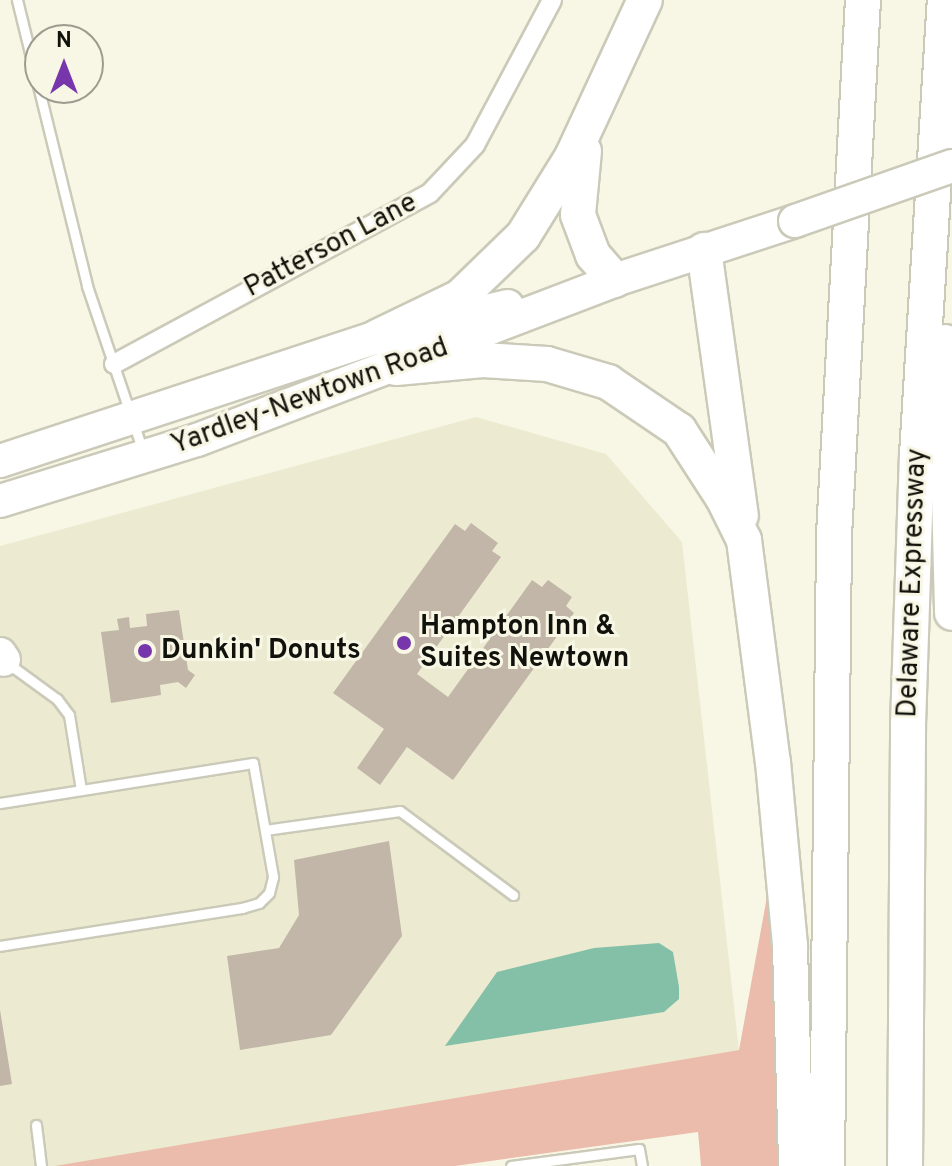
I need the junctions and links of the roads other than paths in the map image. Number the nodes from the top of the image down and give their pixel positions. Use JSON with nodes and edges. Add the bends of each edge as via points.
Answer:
{"nodes":[{"id":1,"x":17,"y":0,"type":"edge"},
{"id":2,"x":552,"y":0,"type":"edge"},
{"id":3,"x":645,"y":0,"type":"edge"},
{"id":4,"x":863,"y":0,"type":"edge"},
{"id":5,"x":944,"y":6,"type":"edge"},
{"id":6,"x":952,"y":66,"type":"edge"},
{"id":7,"x":589,"y":123,"type":"junction"},
{"id":8,"x":952,"y":141,"type":"edge"},
{"id":9,"x":952,"y":166,"type":"edge"},
{"id":10,"x":704,"y":250,"type":"junction"},
{"id":11,"x":615,"y":280,"type":"junction"},
{"id":12,"x":377,"y":337,"type":"junction"},
{"id":13,"x":114,"y":364,"type":"junction"},
{"id":14,"x":396,"y":368,"type":"junction"},
{"id":15,"x":132,"y":418,"type":"junction"},
{"id":16,"x":145,"y":456,"type":"junction"},
{"id":17,"x":0,"y":461,"type":"edge"},
{"id":18,"x":53,"y":484,"type":"junction"},
{"id":19,"x":0,"y":501,"type":"edge"},
{"id":20,"x":0,"y":522,"type":"edge"},
{"id":21,"x":744,"y":540,"type":"junction"},
{"id":22,"x":952,"y":613,"type":"edge"},
{"id":23,"x":1,"y":658,"type":"edge"},
{"id":24,"x":81,"y":790,"type":"junction"},
{"id":25,"x":0,"y":803,"type":"edge"},
{"id":26,"x":265,"y":830,"type":"junction"},
{"id":27,"x":513,"y":895,"type":"dead end"},
{"id":28,"x":0,"y":946,"type":"edge"},
{"id":29,"x":36,"y":1125,"type":"dead end"},
{"id":30,"x":41,"y":1166,"type":"edge"},
{"id":31,"x":511,"y":1166,"type":"edge"},
{"id":32,"x":642,"y":1166,"type":"edge"},
{"id":33,"x":796,"y":1166,"type":"edge"},
{"id":34,"x":827,"y":1166,"type":"edge"},
{"id":35,"x":905,"y":1166,"type":"edge"}],
"edges":[{"from":1,"to":13,"type":"lane","via":[[87,286]]},
{"from":2,"to":13,"type":"street","name":"Patterson Lane","via":[[475,145],[430,193]]},
{"from":3,"to":7,"type":"highway"},
{"from":4,"to":34,"type":"highway","via":[[834,535]]},
{"from":5,"to":6,"type":"highway"},
{"from":5,"to":35,"type":"highway","name":"Delaware Expressway","via":[[913,567]]},
{"from":7,"to":11,"type":"highway","via":[[578,215],[593,255]]},
{"from":7,"to":12,"type":"highway","via":[[552,193],[506,257],[460,297]]},
{"from":8,"to":22,"type":"highway","via":[[944,391]]},
{"from":9,"to":10,"type":"highway","name":"Yardley-Newtown Road","bridge":true},
{"from":10,"to":11,"type":"highway","name":"Yardley-Newtown Road"},
{"from":10,"to":21,"type":"highway"},
{"from":11,"to":12,"type":"highway","name":"Yardley-Newtown Road"},
{"from":11,"to":14,"type":"highway","name":"Yardley-Newtown Road"},
{"from":12,"to":15,"type":"highway","name":"Yardley-Newtown Road"},
{"from":13,"to":15,"type":"lane"},
{"from":14,"to":16,"type":"highway","name":"Yardley-Newtown Road"},
{"from":14,"to":21,"type":"highway","via":[[483,360],[547,364],[608,382],[679,430],[706,467]]},
{"from":15,"to":16,"type":"lane"},
{"from":15,"to":17,"type":"highway","name":"Yardley-Newtown Road"},
{"from":16,"to":18,"type":"highway","name":"Yardley-Newtown Road"},
{"from":18,"to":19,"type":"highway","name":"Yardley-Newtown Road"},
{"from":18,"to":20,"type":"highway"},
{"from":21,"to":33,"type":"highway","via":[[790,947]]},
{"from":23,"to":24,"type":"lane","via":[[57,699],[69,715]]},
{"from":24,"to":25,"type":"lane"},
{"from":24,"to":26,"type":"lane","via":[[253,763]]},
{"from":26,"to":27,"type":"lane","via":[[400,811]]},
{"from":26,"to":28,"type":"lane","via":[[273,877],[269,893],[259,903]]},
{"from":29,"to":30,"type":"lane"},
{"from":31,"to":32,"type":"lane","via":[[639,1149]]}]}
